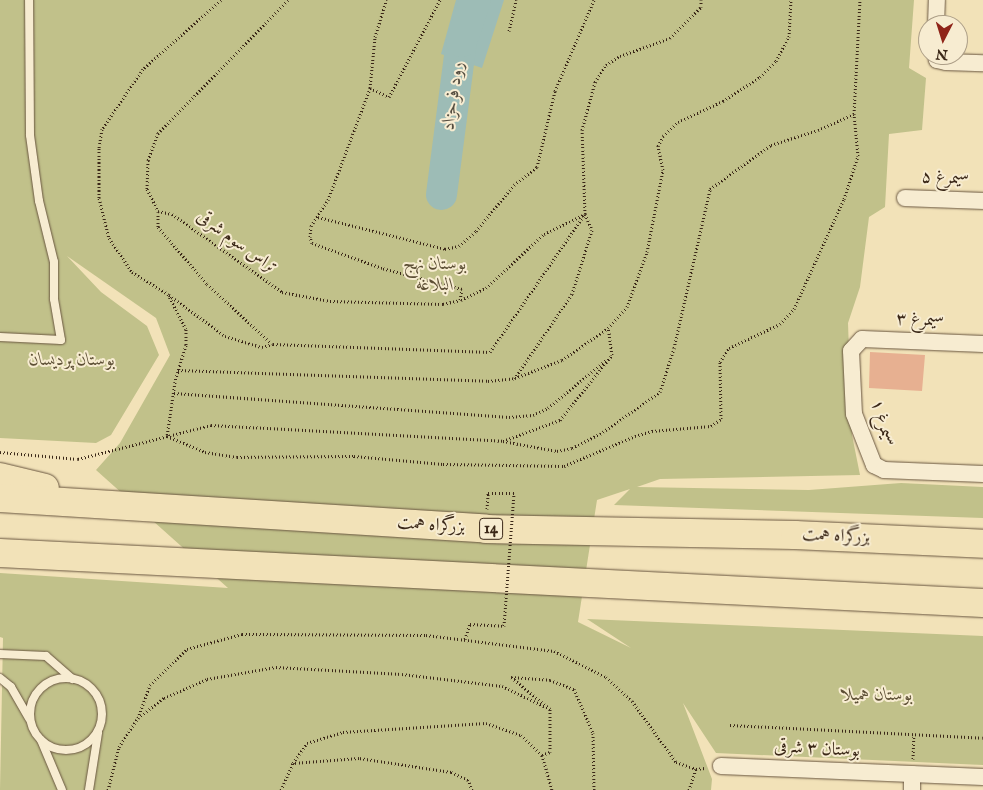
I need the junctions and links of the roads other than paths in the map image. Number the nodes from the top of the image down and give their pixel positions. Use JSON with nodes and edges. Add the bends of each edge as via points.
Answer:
{"nodes":[{"id":1,"x":30,"y":0,"type":"edge"},
{"id":2,"x":937,"y":0,"type":"edge"},
{"id":3,"x":936,"y":15,"type":"edge"},
{"id":4,"x":968,"y":61,"type":"edge"},
{"id":5,"x":983,"y":63,"type":"edge"},
{"id":6,"x":905,"y":198,"type":"dead end"},
{"id":7,"x":983,"y":201,"type":"edge"},
{"id":8,"x":0,"y":337,"type":"edge"},
{"id":9,"x":856,"y":343,"type":"joint"},
{"id":10,"x":983,"y":344,"type":"edge"},
{"id":11,"x":983,"y":474,"type":"edge"},
{"id":12,"x":0,"y":477,"type":"edge"},
{"id":13,"x":0,"y":498,"type":"edge"},
{"id":14,"x":119,"y":506,"type":"junction"},
{"id":15,"x":983,"y":544,"type":"edge"},
{"id":16,"x":0,"y":553,"type":"edge"},
{"id":17,"x":983,"y":603,"type":"edge"},
{"id":18,"x":0,"y":654,"type":"edge"},
{"id":19,"x":0,"y":678,"type":"edge"},
{"id":20,"x":72,"y":679,"type":"junction"},
{"id":21,"x":31,"y":720,"type":"junction"},
{"id":22,"x":99,"y":730,"type":"junction"},
{"id":23,"x":41,"y":740,"type":"junction"},
{"id":24,"x":720,"y":766,"type":"road end"},
{"id":25,"x":983,"y":777,"type":"edge"},
{"id":26,"x":912,"y":782,"type":"edge"},
{"id":27,"x":62,"y":790,"type":"edge"},
{"id":28,"x":89,"y":790,"type":"edge"}],
"edges":[{"from":1,"to":8,"type":"lane","via":[[30,135],[39,202],[54,262],[54,299],[61,340]]},
{"from":2,"to":3,"type":"street"},
{"from":4,"to":5,"type":"street"},
{"from":6,"to":7,"type":"street","name":"سیمرغ ۵"},
{"from":9,"to":10,"type":"street","name":"سیمرغ ۳","via":[[862,339]]},
{"from":9,"to":11,"type":"street","name":"سیمرغ ۱","via":[[851,351],[854,414],[874,465],[884,470]]},
{"from":12,"to":14,"type":"highway"},
{"from":13,"to":14,"type":"highway","name":"بزرگراه همت","number":"14"},
{"from":14,"to":15,"type":"highway","name":"بزرگراه همت","number":"14","via":[[486,529],[795,535]]},
{"from":16,"to":17,"type":"highway"},
{"from":18,"to":20,"type":"lane","via":[[46,656]]},
{"from":19,"to":21,"type":"lane","via":[[10,687]]},
{"from":20,"to":21,"type":"lane","via":[[60,679],[40,689],[32,704]]},
{"from":20,"to":22,"type":"lane","via":[[92,688],[98,698],[102,708]]},
{"from":21,"to":23,"type":"lane"},
{"from":22,"to":23,"type":"lane","via":[[83,746],[72,750],[61,750]]},
{"from":22,"to":28,"type":"lane"},
{"from":23,"to":27,"type":"lane"},
{"from":24,"to":26,"type":"street","name":"بوستان ۳ شرقی"},
{"from":25,"to":26,"type":"street","name":"بوستان ۳ شرقی"}]}
